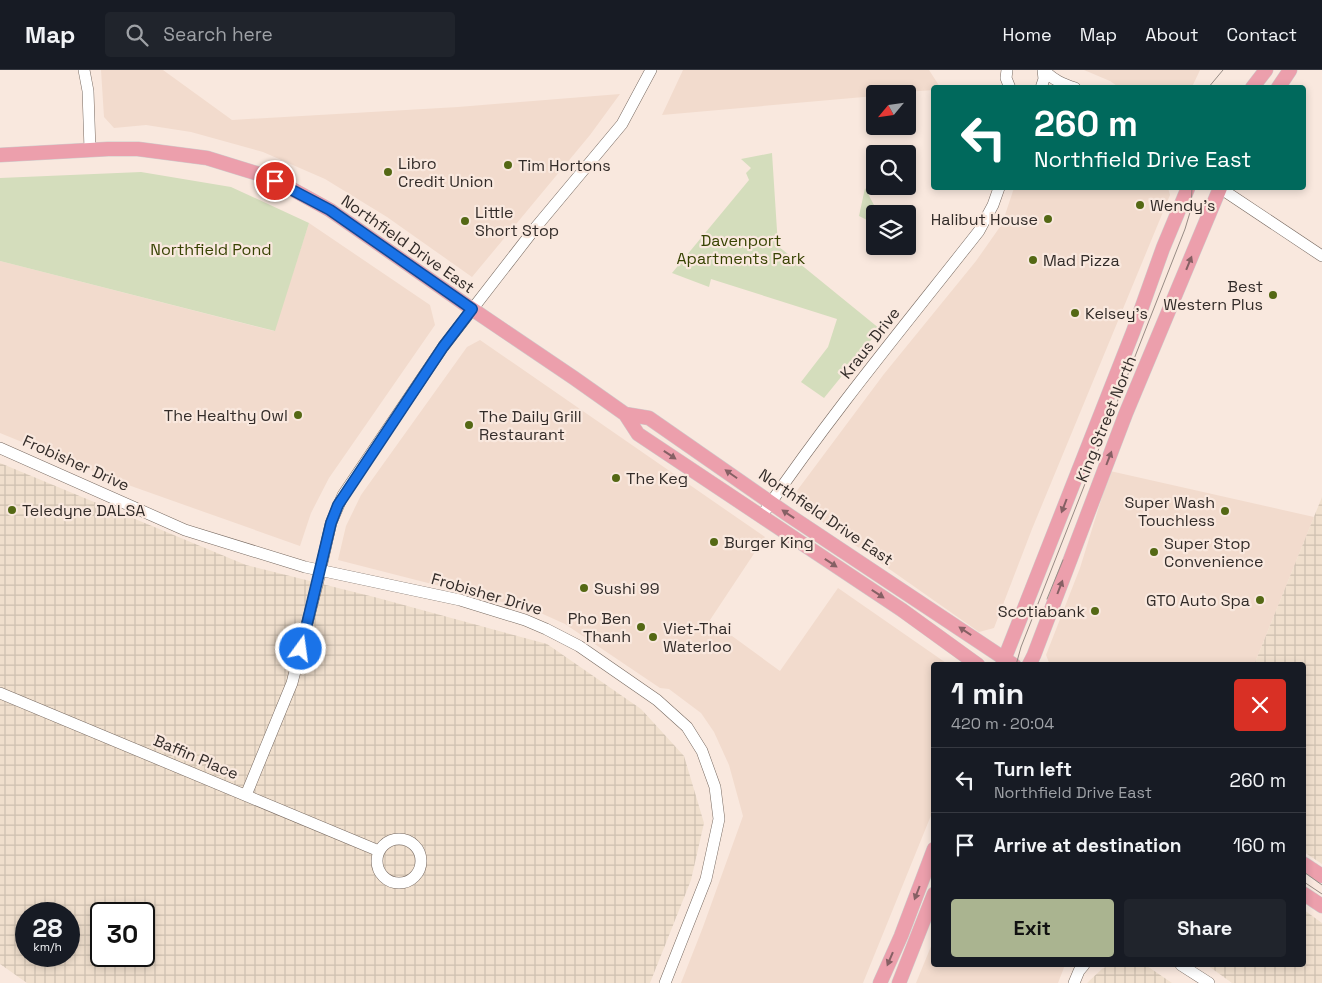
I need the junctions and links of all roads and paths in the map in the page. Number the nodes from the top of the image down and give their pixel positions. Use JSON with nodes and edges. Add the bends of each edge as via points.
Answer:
{"nodes":[{"id":1,"x":84,"y":70,"type":"edge"},
{"id":2,"x":652,"y":70,"type":"edge"},
{"id":3,"x":1007,"y":70,"type":"edge"},
{"id":4,"x":1044,"y":70,"type":"edge"},
{"id":5,"x":1266,"y":70,"type":"edge"},
{"id":6,"x":1290,"y":70,"type":"edge"},
{"id":7,"x":1008,"y":85,"type":"edge"},
{"id":8,"x":1042,"y":85,"type":"edge"},
{"id":9,"x":1064,"y":85,"type":"edge"},
{"id":10,"x":1254,"y":85,"type":"edge"},
{"id":11,"x":1280,"y":85,"type":"edge"},
{"id":12,"x":90,"y":150,"type":"junction"},
{"id":13,"x":0,"y":155,"type":"edge"},
{"id":14,"x":998,"y":190,"type":"edge"},
{"id":15,"x":1187,"y":190,"type":"edge"},
{"id":16,"x":1219,"y":190,"type":"edge"},
{"id":17,"x":1223,"y":190,"type":"edge"},
{"id":18,"x":1322,"y":256,"type":"edge"},
{"id":19,"x":472,"y":309,"type":"junction"},
{"id":20,"x":625,"y":414,"type":"junction"},
{"id":21,"x":0,"y":448,"type":"edge"},
{"id":22,"x":771,"y":502,"type":"junction"},
{"id":23,"x":761,"y":517,"type":"junction"},
{"id":24,"x":321,"y":569,"type":"junction"},
{"id":25,"x":974,"y":662,"type":"edge"},
{"id":26,"x":1006,"y":662,"type":"edge"},
{"id":27,"x":1007,"y":662,"type":"edge"},
{"id":28,"x":1030,"y":662,"type":"edge"},
{"id":29,"x":0,"y":693,"type":"edge"},
{"id":30,"x":246,"y":795,"type":"junction"},
{"id":31,"x":379,"y":851,"type":"dead end"},
{"id":32,"x":931,"y":857,"type":"edge"},
{"id":33,"x":1306,"y":865,"type":"edge"},
{"id":34,"x":1322,"y":876,"type":"edge"},
{"id":35,"x":1306,"y":895,"type":"edge"},
{"id":36,"x":931,"y":902,"type":"edge"},
{"id":37,"x":1322,"y":906,"type":"edge"},
{"id":38,"x":1082,"y":967,"type":"edge"},
{"id":39,"x":1185,"y":967,"type":"edge"},
{"id":40,"x":665,"y":983,"type":"edge"},
{"id":41,"x":880,"y":983,"type":"edge"},
{"id":42,"x":899,"y":983,"type":"edge"},
{"id":43,"x":1074,"y":983,"type":"edge"},
{"id":44,"x":1209,"y":983,"type":"edge"}],
"edges":[{"from":1,"to":12,"type":"street"},
{"from":2,"to":19,"type":"street","via":[[622,124]]},
{"from":3,"to":7,"type":"street"},
{"from":4,"to":8,"type":"street"},
{"from":4,"to":9,"type":"street"},
{"from":5,"to":10,"type":"main road"},
{"from":6,"to":11,"type":"main road"},
{"from":12,"to":13,"type":"main road","name":"Northfield Drive East"},
{"from":12,"to":19,"type":"main road","name":"Northfield Drive East","via":[[138,149],[177,153],[208,158],[259,174],[330,210]]},
{"from":14,"to":22,"type":"street","name":"Kraus Drive","via":[[978,231],[863,376]]},
{"from":15,"to":27,"type":"main road","name":"King Street North","one_way":true},
{"from":28,"to":16,"type":"main road","name":"King Street North","one_way":true,"via":[[1126,413]]},
{"from":17,"to":18,"type":"street"},
{"from":19,"to":20,"type":"main road","name":"Northfield Drive East"},
{"from":19,"to":24,"type":"street","via":[[343,495],[331,523]]},
{"from":22,"to":20,"type":"main road","name":"Northfield Drive East","one_way":true,"via":[[649,418]]},
{"from":20,"to":23,"type":"main road","name":"Northfield Drive East","one_way":true,"via":[[638,434]]},
{"from":21,"to":24,"type":"street","name":"Frobisher Drive","via":[[185,530]]},
{"from":22,"to":23,"type":"street","name":"Kraus Drive"},
{"from":26,"to":22,"type":"main road","name":"Northfield Drive East","one_way":true},
{"from":23,"to":25,"type":"main road","name":"Northfield Drive East","one_way":true,"via":[[902,610]]},
{"from":24,"to":30,"type":"street","via":[[292,682]]},
{"from":24,"to":40,"type":"street","name":"Frobisher Drive","via":[[460,600],[546,628],[579,646],[657,700],[686,726],[702,751],[715,787],[719,819],[706,879]]},
{"from":29,"to":30,"type":"street","name":"Baffin Place"},
{"from":30,"to":31,"type":"street","name":"Baffin Place"},
{"from":32,"to":41,"type":"main road","one_way":true},
{"from":33,"to":34,"type":"main road"},
{"from":35,"to":37,"type":"main road"},
{"from":36,"to":42,"type":"main road"},
{"from":38,"to":43,"type":"street"},
{"from":39,"to":44,"type":"street"}]}
